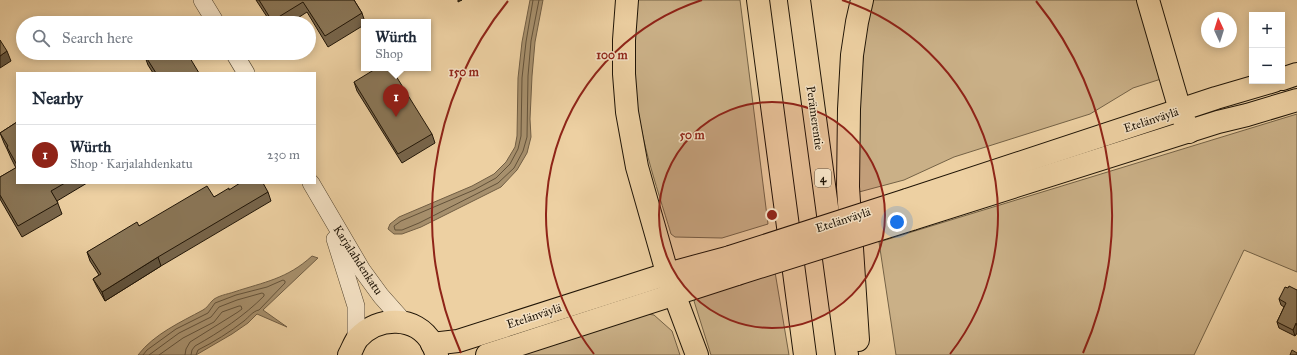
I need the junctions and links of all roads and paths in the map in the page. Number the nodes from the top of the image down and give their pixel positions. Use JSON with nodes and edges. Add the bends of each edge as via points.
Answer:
{"nodes":[{"id":1,"x":202,"y":0,"type":"edge"},
{"id":2,"x":627,"y":0,"type":"edge"},
{"id":3,"x":758,"y":0,"type":"edge"},
{"id":4,"x":799,"y":0,"type":"edge"},
{"id":5,"x":862,"y":0,"type":"edge"},
{"id":6,"x":1148,"y":0,"type":"edge"},
{"id":7,"x":212,"y":16,"type":"edge"},
{"id":8,"x":238,"y":60,"type":"edge"},
{"id":9,"x":245,"y":72,"type":"edge"},
{"id":10,"x":1297,"y":74,"type":"edge"},
{"id":11,"x":1285,"y":78,"type":"edge"},
{"id":12,"x":1264,"y":84,"type":"edge"},
{"id":13,"x":1297,"y":100,"type":"edge"},
{"id":14,"x":1180,"y":110,"type":"junction"},
{"id":15,"x":1189,"y":132,"type":"junction"},
{"id":16,"x":312,"y":184,"type":"edge"},
{"id":17,"x":910,"y":209,"type":"junction"},
{"id":18,"x":328,"y":214,"type":"junction"},
{"id":19,"x":671,"y":284,"type":"junction"},
{"id":20,"x":405,"y":323,"type":"junction"},
{"id":21,"x":353,"y":347,"type":"edge"},
{"id":22,"x":435,"y":349,"type":"edge"},
{"id":23,"x":487,"y":355,"type":"edge"},
{"id":24,"x":697,"y":355,"type":"edge"},
{"id":25,"x":805,"y":355,"type":"edge"},
{"id":26,"x":847,"y":355,"type":"edge"},
{"id":27,"x":861,"y":355,"type":"edge"}],
"edges":[{"from":1,"to":7,"type":"street"},
{"from":2,"to":19,"type":"main road","via":[[624,67],[627,112],[637,167]]},
{"from":3,"to":25,"type":"main road"},
{"from":4,"to":26,"type":"main road","name":"Perämerentie","number":"4"},
{"from":5,"to":27,"type":"main road","via":[[852,55],[848,187]]},
{"from":6,"to":14,"type":"main road"},
{"from":8,"to":9,"type":"street"},
{"from":10,"to":11,"type":"main road"},
{"from":12,"to":14,"type":"main road","name":"Etelänväylä"},
{"from":13,"to":15,"type":"main road","name":"Etelänväylä"},
{"from":14,"to":15,"type":"main road"},
{"from":14,"to":17,"type":"main road","name":"Etelänväylä"},
{"from":15,"to":17,"type":"main road","name":"Etelänväylä"},
{"from":16,"to":18,"type":"street","name":"Karjalahdenkatu"},
{"from":17,"to":19,"type":"main road","name":"Etelänväylä","bridge":true},
{"from":18,"to":20,"type":"street","name":"Karjalahdenkatu","via":[[362,270]]},
{"from":18,"to":21,"type":"street","name":"Karjalahdenkatu","via":[[356,306]]},
{"from":19,"to":22,"type":"main road","name":"Etelänväylä"},
{"from":19,"to":23,"type":"main road","name":"Etelänväylä"},
{"from":19,"to":24,"type":"main road"},
{"from":20,"to":21,"type":"main road","via":[[387,322],[370,327]]},
{"from":20,"to":22,"type":"main road","via":[[421,331]]}]}
